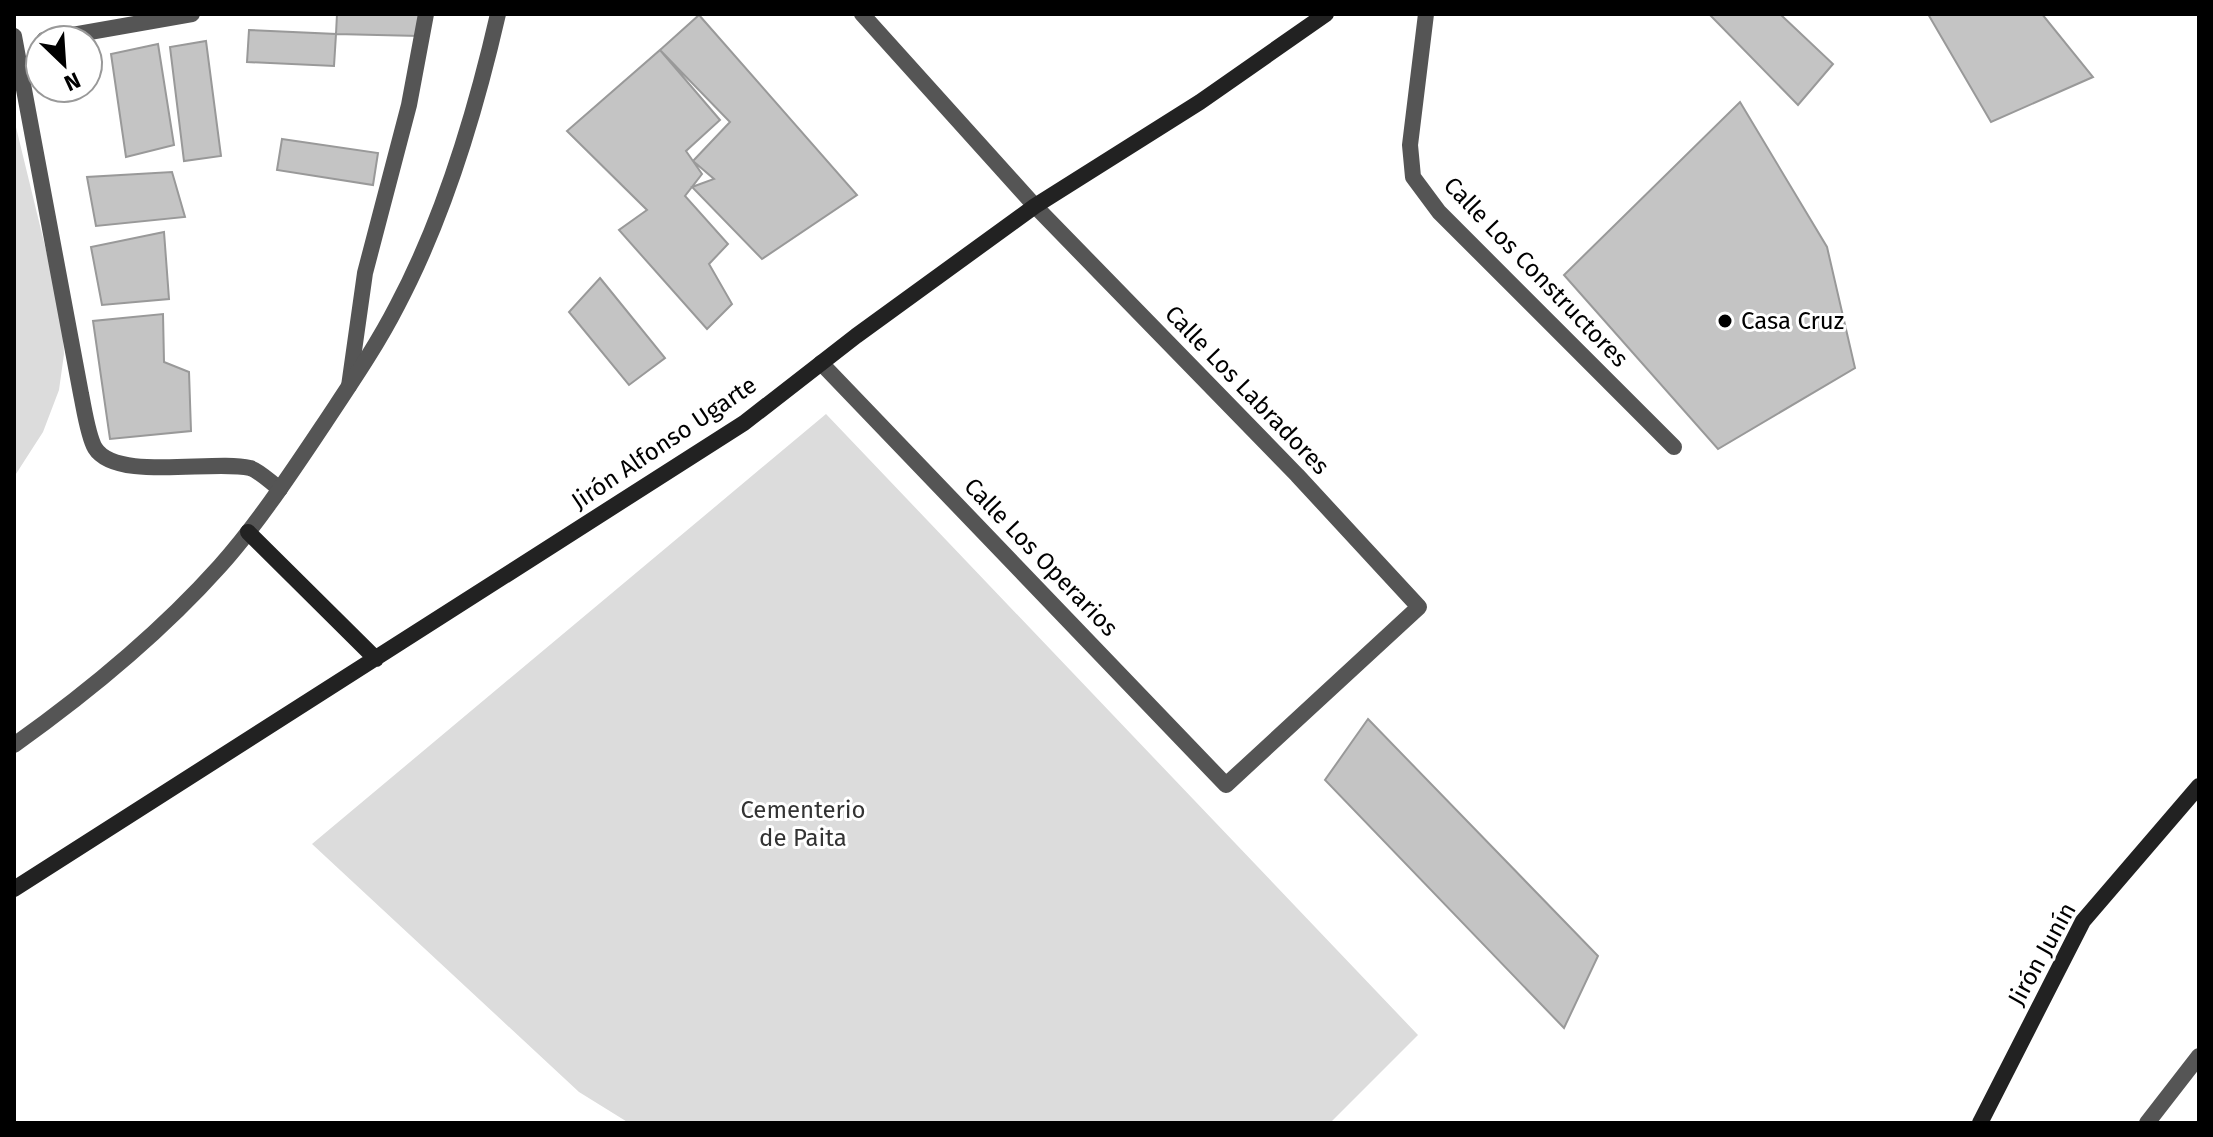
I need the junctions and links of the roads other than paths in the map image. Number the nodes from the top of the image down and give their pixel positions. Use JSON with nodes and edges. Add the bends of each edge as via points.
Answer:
{"nodes":[{"id":1,"x":192,"y":14,"type":"edge"},
{"id":2,"x":426,"y":14,"type":"edge"},
{"id":3,"x":498,"y":14,"type":"edge"},
{"id":4,"x":862,"y":14,"type":"edge"},
{"id":5,"x":1326,"y":14,"type":"edge"},
{"id":6,"x":1426,"y":14,"type":"edge"},
{"id":7,"x":104,"y":29,"type":"edge"},
{"id":8,"x":15,"y":41,"type":"edge"},
{"id":9,"x":1035,"y":206,"type":"junction"},
{"id":10,"x":821,"y":363,"type":"junction"},
{"id":11,"x":349,"y":386,"type":"junction"},
{"id":12,"x":1674,"y":447,"type":"dead end"},
{"id":13,"x":280,"y":489,"type":"junction"},
{"id":14,"x":248,"y":532,"type":"junction"},
{"id":15,"x":376,"y":659,"type":"junction"},
{"id":16,"x":14,"y":745,"type":"edge"},
{"id":17,"x":1226,"y":785,"type":"joint"},
{"id":18,"x":2199,"y":786,"type":"edge"},
{"id":19,"x":14,"y":889,"type":"edge"},
{"id":20,"x":2199,"y":1056,"type":"edge"},
{"id":21,"x":1980,"y":1123,"type":"edge"},
{"id":22,"x":2147,"y":1123,"type":"edge"}],
"edges":[{"from":1,"to":7,"type":"street"},
{"from":2,"to":11,"type":"street","via":[[409,105],[365,273]]},
{"from":3,"to":11,"type":"street","via":[[444,200],[398,305]]},
{"from":4,"to":9,"type":"street","name":"Calle Los Labradores"},
{"from":5,"to":9,"type":"main road","name":"Jirón Alfonso Ugarte","via":[[1200,102]]},
{"from":6,"to":12,"type":"street","name":"Calle Los Constructores","via":[[1410,145],[1413,177],[1439,212]]},
{"from":8,"to":13,"type":"street","via":[[95,448],[110,462],[165,469],[252,469]]},
{"from":9,"to":10,"type":"main road","name":"Jirón Alfonso Ugarte"},
{"from":9,"to":17,"type":"street","name":"Calle Los Labradores","via":[[1419,607]]},
{"from":10,"to":15,"type":"main road","name":"Jirón Alfonso Ugarte","via":[[744,423]]},
{"from":10,"to":17,"type":"street","name":"Calle Los Operarios"},
{"from":11,"to":13,"type":"street"},
{"from":13,"to":14,"type":"street"},
{"from":14,"to":15,"type":"main road"},
{"from":14,"to":16,"type":"street","via":[[171,616],[73,702]]},
{"from":15,"to":19,"type":"main road","name":"Jirón Alfonso Ugarte"},
{"from":18,"to":21,"type":"main road","name":"Jirón Junín","via":[[2083,921]]},
{"from":20,"to":22,"type":"street"}]}
